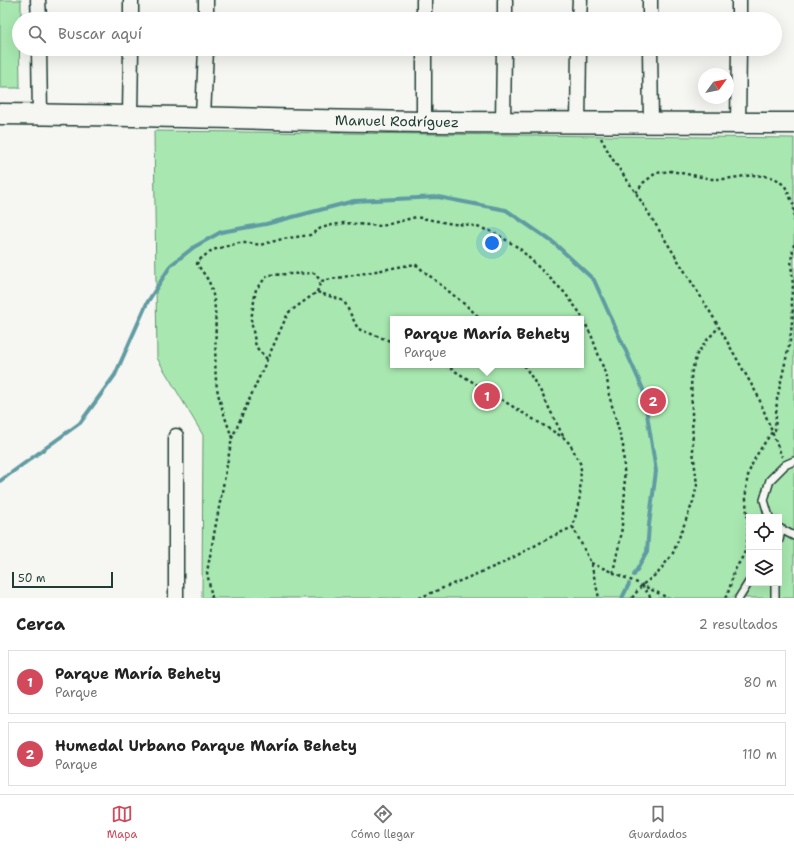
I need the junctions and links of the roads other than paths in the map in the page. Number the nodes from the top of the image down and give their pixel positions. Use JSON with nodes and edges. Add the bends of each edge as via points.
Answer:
{"nodes":[{"id":1,"x":38,"y":0,"type":"edge"},
{"id":2,"x":131,"y":0,"type":"edge"},
{"id":3,"x":206,"y":0,"type":"edge"},
{"id":4,"x":424,"y":0,"type":"edge"},
{"id":5,"x":505,"y":0,"type":"edge"},
{"id":6,"x":580,"y":0,"type":"edge"},
{"id":7,"x":650,"y":0,"type":"edge"},
{"id":8,"x":739,"y":0,"type":"edge"},
{"id":9,"x":39,"y":12,"type":"edge"},
{"id":10,"x":131,"y":12,"type":"edge"},
{"id":11,"x":206,"y":12,"type":"edge"},
{"id":12,"x":424,"y":12,"type":"edge"},
{"id":13,"x":505,"y":12,"type":"edge"},
{"id":14,"x":580,"y":12,"type":"edge"},
{"id":15,"x":650,"y":12,"type":"edge"},
{"id":16,"x":739,"y":12,"type":"edge"},
{"id":17,"x":39,"y":56,"type":"edge"},
{"id":18,"x":131,"y":56,"type":"edge"},
{"id":19,"x":206,"y":56,"type":"edge"},
{"id":20,"x":424,"y":56,"type":"edge"},
{"id":21,"x":504,"y":56,"type":"edge"},
{"id":22,"x":580,"y":56,"type":"edge"},
{"id":23,"x":650,"y":56,"type":"edge"},
{"id":24,"x":739,"y":56,"type":"edge"},
{"id":25,"x":0,"y":114,"type":"edge"},
{"id":26,"x":40,"y":114,"type":"junction"},
{"id":27,"x":130,"y":116,"type":"junction"},
{"id":28,"x":204,"y":117,"type":"junction"},
{"id":29,"x":424,"y":122,"type":"junction"},
{"id":30,"x":503,"y":122,"type":"junction"},
{"id":31,"x":651,"y":122,"type":"junction"},
{"id":32,"x":586,"y":123,"type":"junction"},
{"id":33,"x":738,"y":123,"type":"junction"},
{"id":34,"x":794,"y":123,"type":"edge"},
{"id":35,"x":176,"y":436,"type":"dead end"},
{"id":36,"x":794,"y":461,"type":"edge"},
{"id":37,"x":768,"y":514,"type":"edge"},
{"id":38,"x":782,"y":531,"type":"edge"},
{"id":39,"x":794,"y":536,"type":"edge"},
{"id":40,"x":746,"y":586,"type":"edge"},
{"id":41,"x":776,"y":586,"type":"edge"},
{"id":42,"x":176,"y":598,"type":"edge"},
{"id":43,"x":739,"y":598,"type":"edge"},
{"id":44,"x":775,"y":598,"type":"edge"}],
"edges":[{"from":1,"to":9,"type":"street"},
{"from":2,"to":10,"type":"street"},
{"from":3,"to":11,"type":"street"},
{"from":4,"to":12,"type":"street"},
{"from":5,"to":13,"type":"street"},
{"from":6,"to":14,"type":"street"},
{"from":7,"to":15,"type":"street"},
{"from":8,"to":16,"type":"street"},
{"from":17,"to":26,"type":"street"},
{"from":18,"to":27,"type":"street"},
{"from":19,"to":28,"type":"street"},
{"from":20,"to":29,"type":"street"},
{"from":21,"to":30,"type":"street"},
{"from":22,"to":32,"type":"street"},
{"from":23,"to":31,"type":"street"},
{"from":24,"to":33,"type":"street"},
{"from":25,"to":26,"type":"street","name":"Manuel Rodríguez"},
{"from":26,"to":27,"type":"street","name":"Manuel Rodríguez"},
{"from":27,"to":28,"type":"street","name":"Manuel Rodríguez"},
{"from":28,"to":29,"type":"street","name":"Manuel Rodríguez"},
{"from":29,"to":30,"type":"street","name":"Manuel Rodríguez"},
{"from":30,"to":32,"type":"street","name":"Manuel Rodríguez"},
{"from":31,"to":32,"type":"street","name":"Manuel Rodríguez"},
{"from":31,"to":33,"type":"street","name":"Manuel Rodríguez"},
{"from":33,"to":34,"type":"street","name":"Manuel Rodríguez"},
{"from":35,"to":42,"type":"street"},
{"from":36,"to":37,"type":"lane","via":[[785,465],[770,480],[764,500]]},
{"from":38,"to":39,"type":"lane"},
{"from":40,"to":43,"type":"lane"},
{"from":41,"to":44,"type":"lane"}]}
